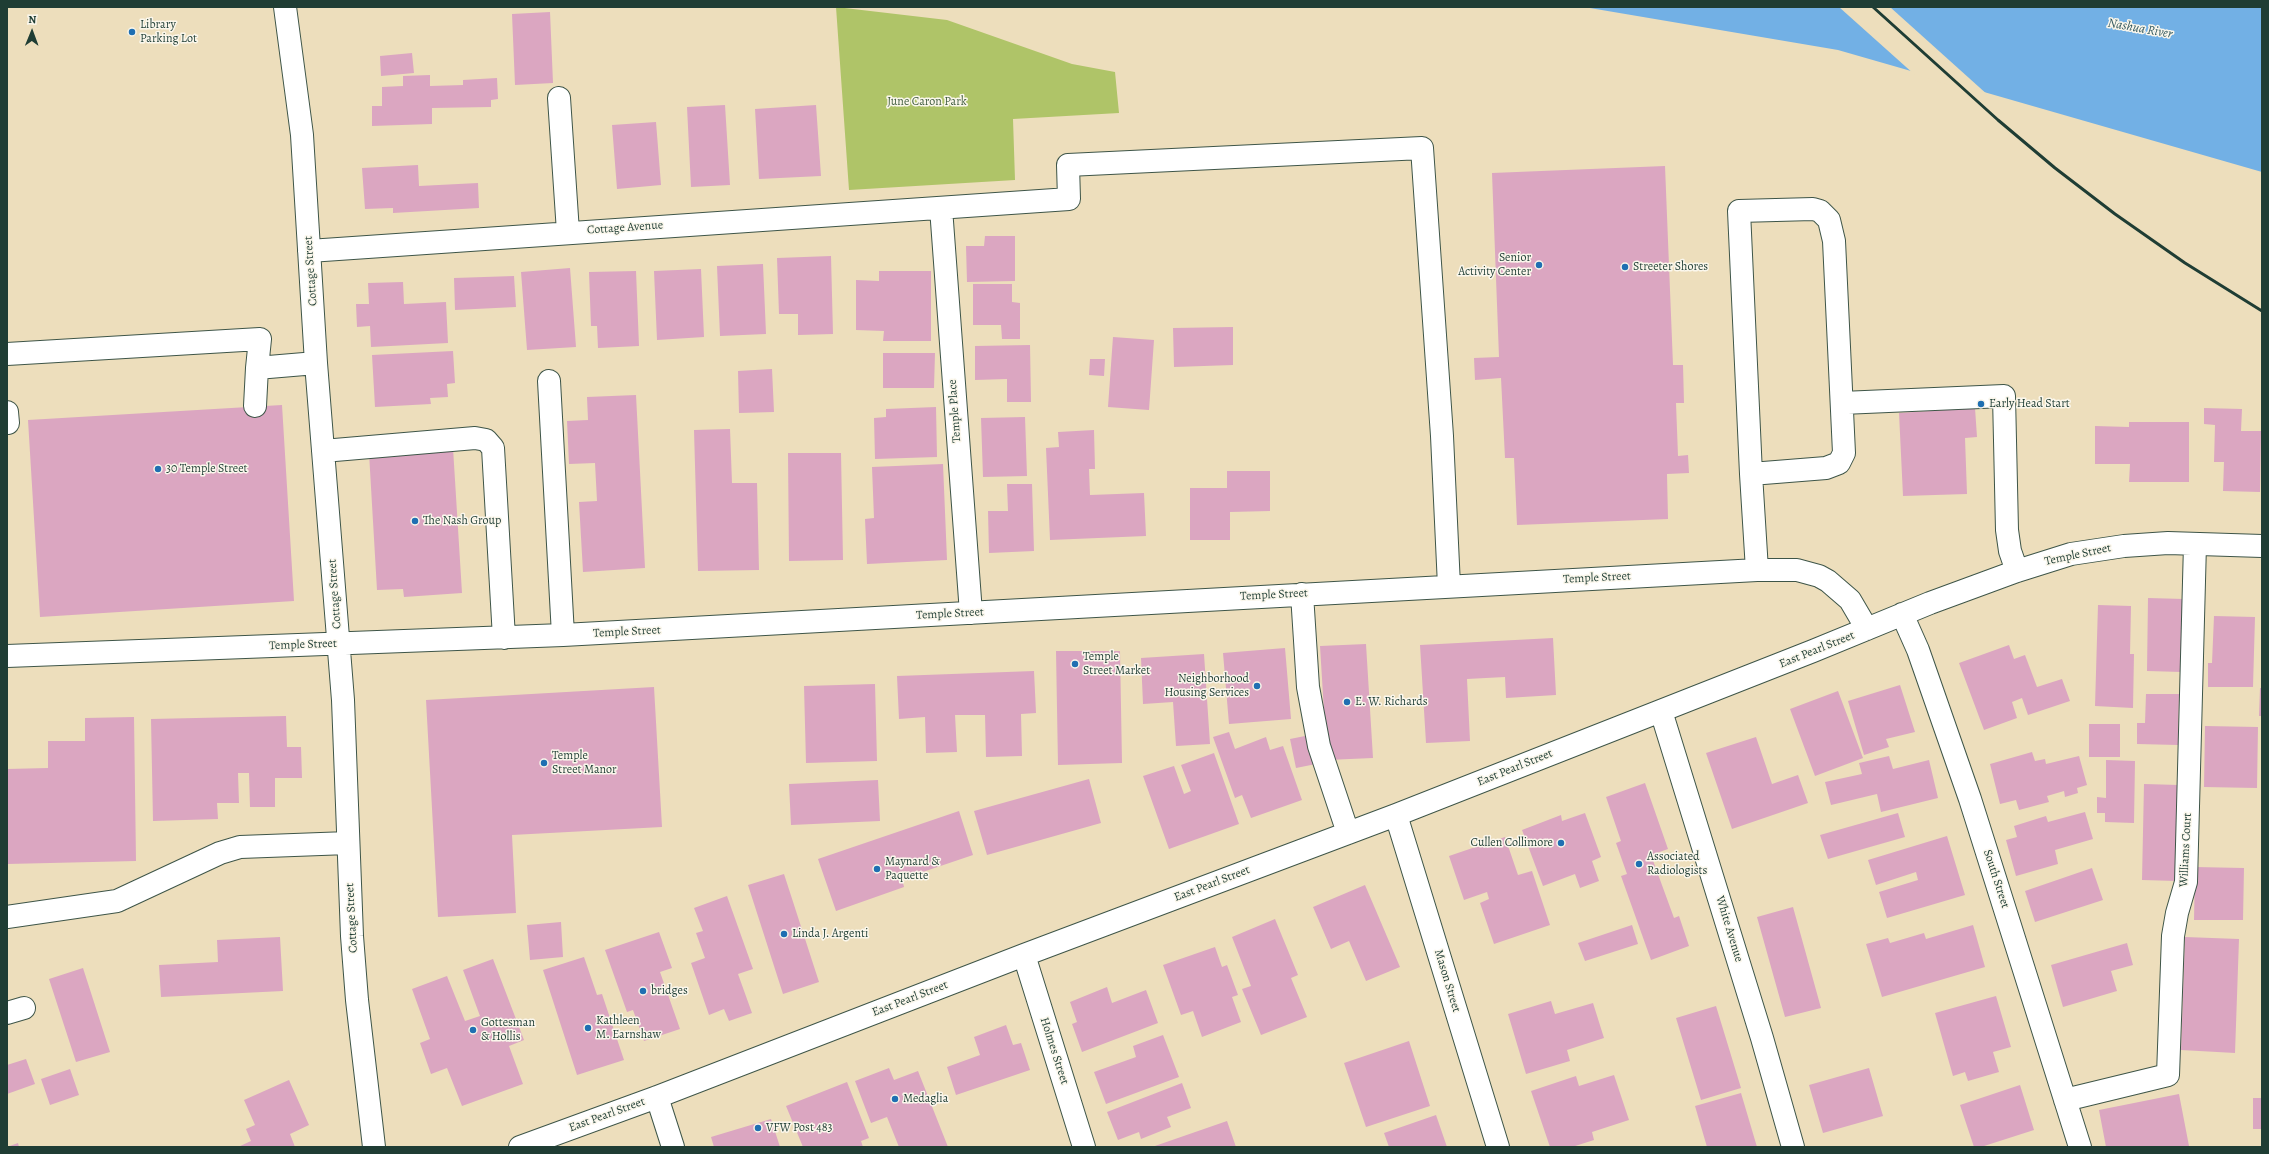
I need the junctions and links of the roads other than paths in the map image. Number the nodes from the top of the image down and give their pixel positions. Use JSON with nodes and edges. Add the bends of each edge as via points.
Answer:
{"nodes":[{"id":1,"x":286,"y":7,"type":"edge"},
{"id":2,"x":559,"y":98,"type":"dead end"},
{"id":3,"x":941,"y":208,"type":"junction"},
{"id":4,"x":568,"y":232,"type":"junction"},
{"id":5,"x":310,"y":251,"type":"junction"},
{"id":6,"x":7,"y":354,"type":"edge"},
{"id":7,"x":316,"y":363,"type":"junction"},
{"id":8,"x":257,"y":368,"type":"junction"},
{"id":9,"x":549,"y":381,"type":"dead end"},
{"id":10,"x":1842,"y":403,"type":"junction"},
{"id":11,"x":255,"y":406,"type":"dead end"},
{"id":12,"x":323,"y":451,"type":"junction"},
{"id":13,"x":1751,"y":474,"type":"junction"},
{"id":14,"x":2195,"y":544,"type":"junction"},
{"id":15,"x":2262,"y":546,"type":"edge"},
{"id":16,"x":1757,"y":570,"type":"junction"},
{"id":17,"x":2017,"y":571,"type":"junction"},
{"id":18,"x":1449,"y":586,"type":"junction"},
{"id":19,"x":1302,"y":594,"type":"junction"},
{"id":20,"x":970,"y":613,"type":"junction"},
{"id":21,"x":1902,"y":614,"type":"junction"},
{"id":22,"x":1867,"y":630,"type":"junction"},
{"id":23,"x":563,"y":635,"type":"junction"},
{"id":24,"x":504,"y":638,"type":"junction"},
{"id":25,"x":339,"y":643,"type":"junction"},
{"id":26,"x":7,"y":656,"type":"edge"},
{"id":27,"x":1662,"y":711,"type":"junction"},
{"id":28,"x":1396,"y":815,"type":"junction"},
{"id":29,"x":1348,"y":833,"type":"junction"},
{"id":30,"x":348,"y":843,"type":"junction"},
{"id":31,"x":7,"y":917,"type":"edge"},
{"id":32,"x":1024,"y":955,"type":"junction"},
{"id":33,"x":658,"y":1097,"type":"junction"},
{"id":34,"x":2065,"y":1100,"type":"junction"},
{"id":35,"x":374,"y":1147,"type":"edge"},
{"id":36,"x":520,"y":1147,"type":"edge"},
{"id":37,"x":673,"y":1147,"type":"edge"},
{"id":38,"x":1084,"y":1147,"type":"edge"},
{"id":39,"x":1498,"y":1147,"type":"edge"},
{"id":40,"x":1793,"y":1147,"type":"edge"},
{"id":41,"x":2080,"y":1147,"type":"edge"}],
"edges":[{"from":1,"to":5,"type":"street","name":"Cottage Street","via":[[302,134]]},
{"from":2,"to":4,"type":"street"},
{"from":3,"to":4,"type":"street","name":"Cottage Avenue"},
{"from":3,"to":18,"type":"street","name":"Cottage Avenue","via":[[1069,199],[1068,165],[1422,148],[1442,436]]},
{"from":3,"to":20,"type":"street","name":"Temple Place"},
{"from":4,"to":5,"type":"street","name":"Cottage Avenue"},
{"from":5,"to":7,"type":"street","name":"Cottage Street"},
{"from":6,"to":8,"type":"street","via":[[260,339]]},
{"from":7,"to":8,"type":"street"},
{"from":7,"to":12,"type":"street","name":"Cottage Street"},
{"from":8,"to":11,"type":"street"},
{"from":9,"to":23,"type":"street"},
{"from":10,"to":13,"type":"street","via":[[1844,446],[1842,458],[1838,463],[1819,470]]},
{"from":10,"to":13,"type":"street","via":[[1834,241],[1830,220],[1820,211],[1805,208],[1739,212]]},
{"from":10,"to":17,"type":"street","via":[[2004,396],[2007,530],[2010,551]]},
{"from":12,"to":24,"type":"street","via":[[475,438],[486,440],[492,448]]},
{"from":12,"to":25,"type":"street","name":"Cottage Street"},
{"from":13,"to":16,"type":"street"},
{"from":14,"to":15,"type":"street","name":"Temple Street"},
{"from":14,"to":17,"type":"street","name":"Temple Street","via":[[2144,544],[2087,551]]},
{"from":14,"to":34,"type":"street","name":"Williams Court","via":[[2186,882],[2173,936],[2168,1075]]},
{"from":16,"to":18,"type":"street","name":"Temple Street"},
{"from":16,"to":22,"type":"street","name":"Temple Street","via":[[1797,570],[1819,576],[1850,600]]},
{"from":17,"to":21,"type":"street","name":"Temple Street"},
{"from":18,"to":19,"type":"street","name":"Temple Street"},
{"from":19,"to":20,"type":"street","name":"Temple Street"},
{"from":19,"to":29,"type":"street","via":[[1307,677],[1317,732]]},
{"from":20,"to":23,"type":"street","name":"Temple Street"},
{"from":21,"to":22,"type":"street","name":"East Pearl Street"},
{"from":21,"to":34,"type":"street","name":"South Street","via":[[1918,650],[1970,799]]},
{"from":22,"to":27,"type":"street","name":"East Pearl Street"},
{"from":23,"to":24,"type":"street","name":"Temple Street"},
{"from":24,"to":25,"type":"street","name":"Temple Street"},
{"from":25,"to":26,"type":"street","name":"Temple Street"},
{"from":25,"to":30,"type":"street","name":"Cottage Street"},
{"from":27,"to":28,"type":"street","name":"East Pearl Street"},
{"from":27,"to":40,"type":"street","name":"White Avenue"},
{"from":28,"to":29,"type":"street","name":"East Pearl Street"},
{"from":28,"to":39,"type":"street","name":"Mason Street"},
{"from":29,"to":32,"type":"street","name":"East Pearl Street"},
{"from":30,"to":31,"type":"street","via":[[240,847],[220,853],[117,901]]},
{"from":30,"to":35,"type":"street","name":"Cottage Street","via":[[357,1000]]},
{"from":32,"to":33,"type":"street","name":"East Pearl Street"},
{"from":32,"to":38,"type":"street","name":"Holmes Street"},
{"from":33,"to":36,"type":"street","name":"East Pearl Street"},
{"from":33,"to":37,"type":"street"},
{"from":34,"to":41,"type":"street","name":"South Street"}]}
